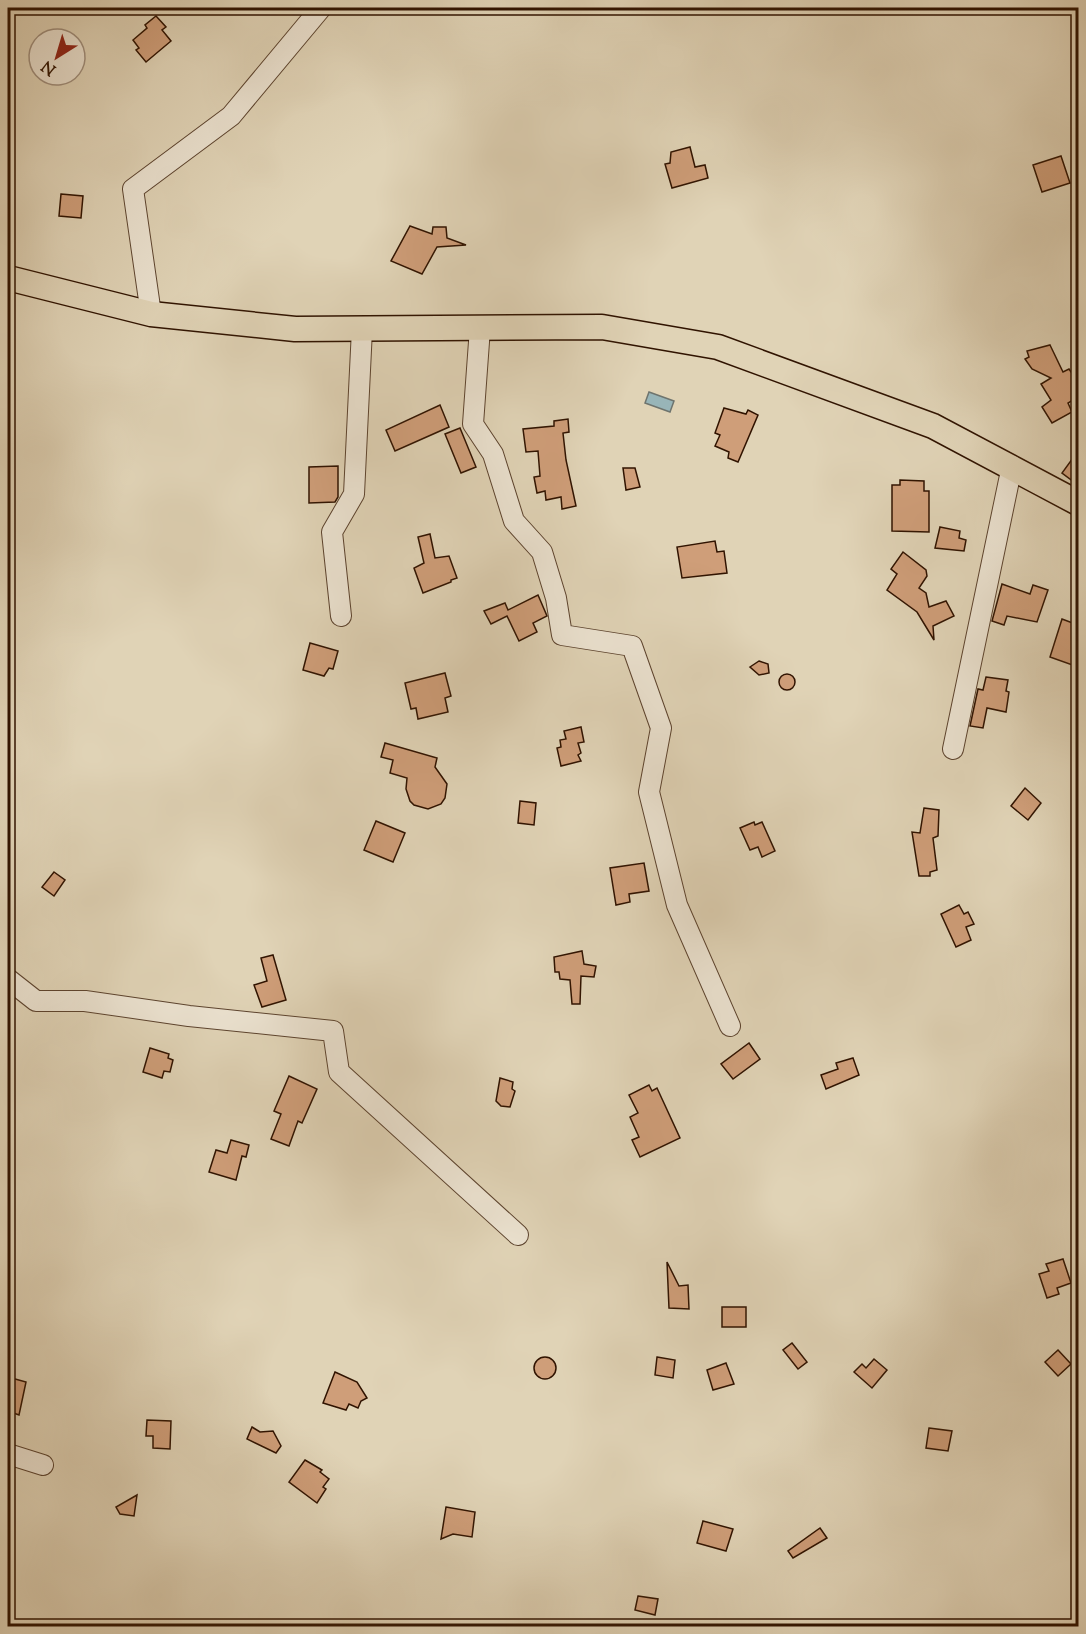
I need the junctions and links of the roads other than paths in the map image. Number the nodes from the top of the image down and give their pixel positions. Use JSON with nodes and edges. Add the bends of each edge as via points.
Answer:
{"nodes":[{"id":1,"x":321,"y":8,"type":"edge"},
{"id":2,"x":8,"y":278,"type":"edge"},
{"id":3,"x":151,"y":314,"type":"junction"},
{"id":4,"x":362,"y":328,"type":"junction"},
{"id":5,"x":480,"y":328,"type":"junction"},
{"id":6,"x":1012,"y":466,"type":"junction"},
{"id":7,"x":1078,"y":502,"type":"edge"},
{"id":8,"x":341,"y":616,"type":"dead end"},
{"id":9,"x":953,"y":749,"type":"dead end"},
{"id":10,"x":8,"y":979,"type":"edge"},
{"id":11,"x":730,"y":1026,"type":"dead end"},
{"id":12,"x":518,"y":1235,"type":"dead end"},
{"id":13,"x":8,"y":1454,"type":"edge"},
{"id":14,"x":43,"y":1465,"type":"dead end"}],
"edges":[{"from":1,"to":3,"type":"street","via":[[231,116],[134,189]]},
{"from":2,"to":3,"type":"main road"},
{"from":3,"to":4,"type":"main road","via":[[295,329]]},
{"from":4,"to":5,"type":"main road"},
{"from":4,"to":8,"type":"street","via":[[354,494],[332,532]]},
{"from":5,"to":6,"type":"main road","via":[[602,327],[718,347],[933,426]]},
{"from":5,"to":11,"type":"street","via":[[473,424],[493,454],[514,521],[542,552],[562,635],[632,646],[661,728],[649,792],[674,893]]},
{"from":6,"to":7,"type":"main road"},
{"from":6,"to":9,"type":"street"},
{"from":10,"to":12,"type":"street","via":[[36,1001],[86,1001],[333,1031],[339,1072]]},
{"from":13,"to":14,"type":"street"}]}
